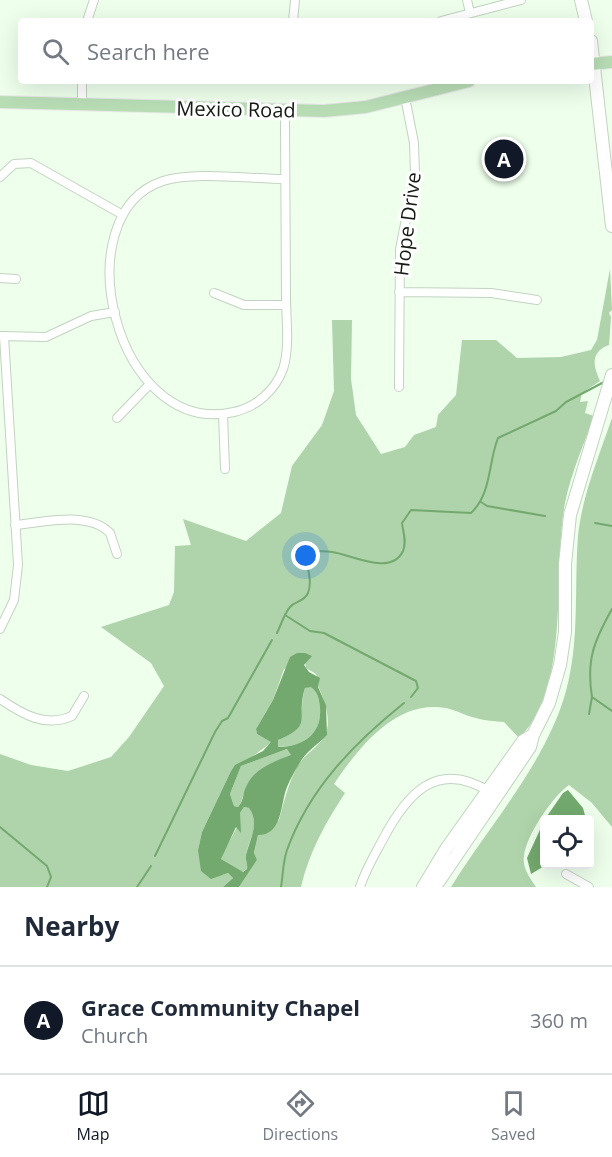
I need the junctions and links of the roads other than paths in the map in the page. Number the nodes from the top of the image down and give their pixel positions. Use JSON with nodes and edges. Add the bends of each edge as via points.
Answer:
{"nodes":[{"id":1,"x":94,"y":0,"type":"edge"},
{"id":2,"x":295,"y":0,"type":"edge"},
{"id":3,"x":467,"y":0,"type":"edge"},
{"id":4,"x":521,"y":0,"type":"edge"},
{"id":5,"x":581,"y":0,"type":"edge"},
{"id":6,"x":470,"y":13,"type":"junction"},
{"id":7,"x":88,"y":18,"type":"edge"},
{"id":8,"x":294,"y":18,"type":"edge"},
{"id":9,"x":452,"y":18,"type":"edge"},
{"id":10,"x":585,"y":18,"type":"edge"},
{"id":11,"x":612,"y":62,"type":"edge"},
{"id":12,"x":594,"y":64,"type":"edge"},
{"id":13,"x":594,"y":73,"type":"edge"},
{"id":14,"x":82,"y":84,"type":"edge"},
{"id":15,"x":458,"y":84,"type":"edge"},
{"id":16,"x":405,"y":98,"type":"junction"},
{"id":17,"x":0,"y":102,"type":"edge"},
{"id":18,"x":81,"y":106,"type":"junction"},
{"id":19,"x":285,"y":111,"type":"junction"},
{"id":20,"x":0,"y":177,"type":"edge"},
{"id":21,"x":285,"y":179,"type":"junction"},
{"id":22,"x":123,"y":215,"type":"junction"},
{"id":23,"x":612,"y":226,"type":"edge"},
{"id":24,"x":0,"y":278,"type":"edge"},
{"id":25,"x":16,"y":279,"type":"dead end"},
{"id":26,"x":214,"y":292,"type":"dead end"},
{"id":27,"x":399,"y":292,"type":"junction"},
{"id":28,"x":537,"y":300,"type":"dead end"},
{"id":29,"x":286,"y":305,"type":"junction"},
{"id":30,"x":115,"y":312,"type":"junction"},
{"id":31,"x":2,"y":336,"type":"edge"},
{"id":32,"x":612,"y":375,"type":"edge"},
{"id":33,"x":149,"y":385,"type":"junction"},
{"id":34,"x":399,"y":387,"type":"dead end"},
{"id":35,"x":223,"y":414,"type":"junction"},
{"id":36,"x":117,"y":418,"type":"dead end"},
{"id":37,"x":225,"y":469,"type":"dead end"},
{"id":38,"x":15,"y":525,"type":"junction"},
{"id":39,"x":117,"y":554,"type":"dead end"},
{"id":40,"x":0,"y":629,"type":"edge"},
{"id":41,"x":84,"y":696,"type":"dead end"},
{"id":42,"x":0,"y":699,"type":"edge"},
{"id":43,"x":492,"y":794,"type":"junction"},
{"id":44,"x":566,"y":874,"type":"dead end"},
{"id":45,"x":360,"y":887,"type":"edge"},
{"id":46,"x":423,"y":887,"type":"edge"},
{"id":47,"x":435,"y":887,"type":"edge"},
{"id":48,"x":589,"y":887,"type":"edge"}],
"edges":[{"from":1,"to":7,"type":"street"},
{"from":2,"to":8,"type":"street"},
{"from":3,"to":6,"type":"street"},
{"from":4,"to":6,"type":"street"},
{"from":5,"to":10,"type":"street"},
{"from":6,"to":9,"type":"street"},
{"from":11,"to":12,"type":"main road"},
{"from":13,"to":23,"type":"street"},
{"from":14,"to":18,"type":"street"},
{"from":15,"to":16,"type":"main road","name":"Mexico Road"},
{"from":16,"to":19,"type":"main road","name":"Mexico Road","via":[[347,109]]},
{"from":16,"to":27,"type":"street","name":"Hope Drive","via":[[414,143],[415,174],[400,249]]},
{"from":17,"to":18,"type":"main road","name":"Mexico Road"},
{"from":18,"to":19,"type":"main road","name":"Mexico Road"},
{"from":19,"to":21,"type":"street"},
{"from":20,"to":22,"type":"street","via":[[14,164],[32,163]]},
{"from":21,"to":22,"type":"street","via":[[175,178],[140,194]]},
{"from":21,"to":29,"type":"street"},
{"from":22,"to":30,"type":"street","via":[[114,237]]},
{"from":24,"to":25,"type":"street"},
{"from":26,"to":29,"type":"street","via":[[244,305]]},
{"from":27,"to":28,"type":"street","via":[[491,292]]},
{"from":27,"to":34,"type":"street","name":"Hope Drive"},
{"from":29,"to":35,"type":"street","via":[[286,356],[278,380],[253,405]]},
{"from":30,"to":31,"type":"street","via":[[91,316],[46,337]]},
{"from":30,"to":33,"type":"street","via":[[128,354]]},
{"from":31,"to":38,"type":"street"},
{"from":32,"to":43,"type":"street","via":[[570,515],[560,665],[530,747]]},
{"from":33,"to":35,"type":"street","via":[[180,405]]},
{"from":33,"to":36,"type":"street"},
{"from":35,"to":37,"type":"street"},
{"from":38,"to":39,"type":"street","via":[[91,522],[110,532]]},
{"from":38,"to":40,"type":"street","via":[[16,589]]},
{"from":41,"to":42,"type":"street","via":[[72,716],[50,721],[27,717]]},
{"from":43,"to":45,"type":"street","via":[[469,781],[451,778],[419,789],[389,828]]},
{"from":43,"to":46,"type":"street","via":[[446,849]]},
{"from":43,"to":47,"type":"street"},
{"from":44,"to":48,"type":"street"}]}
